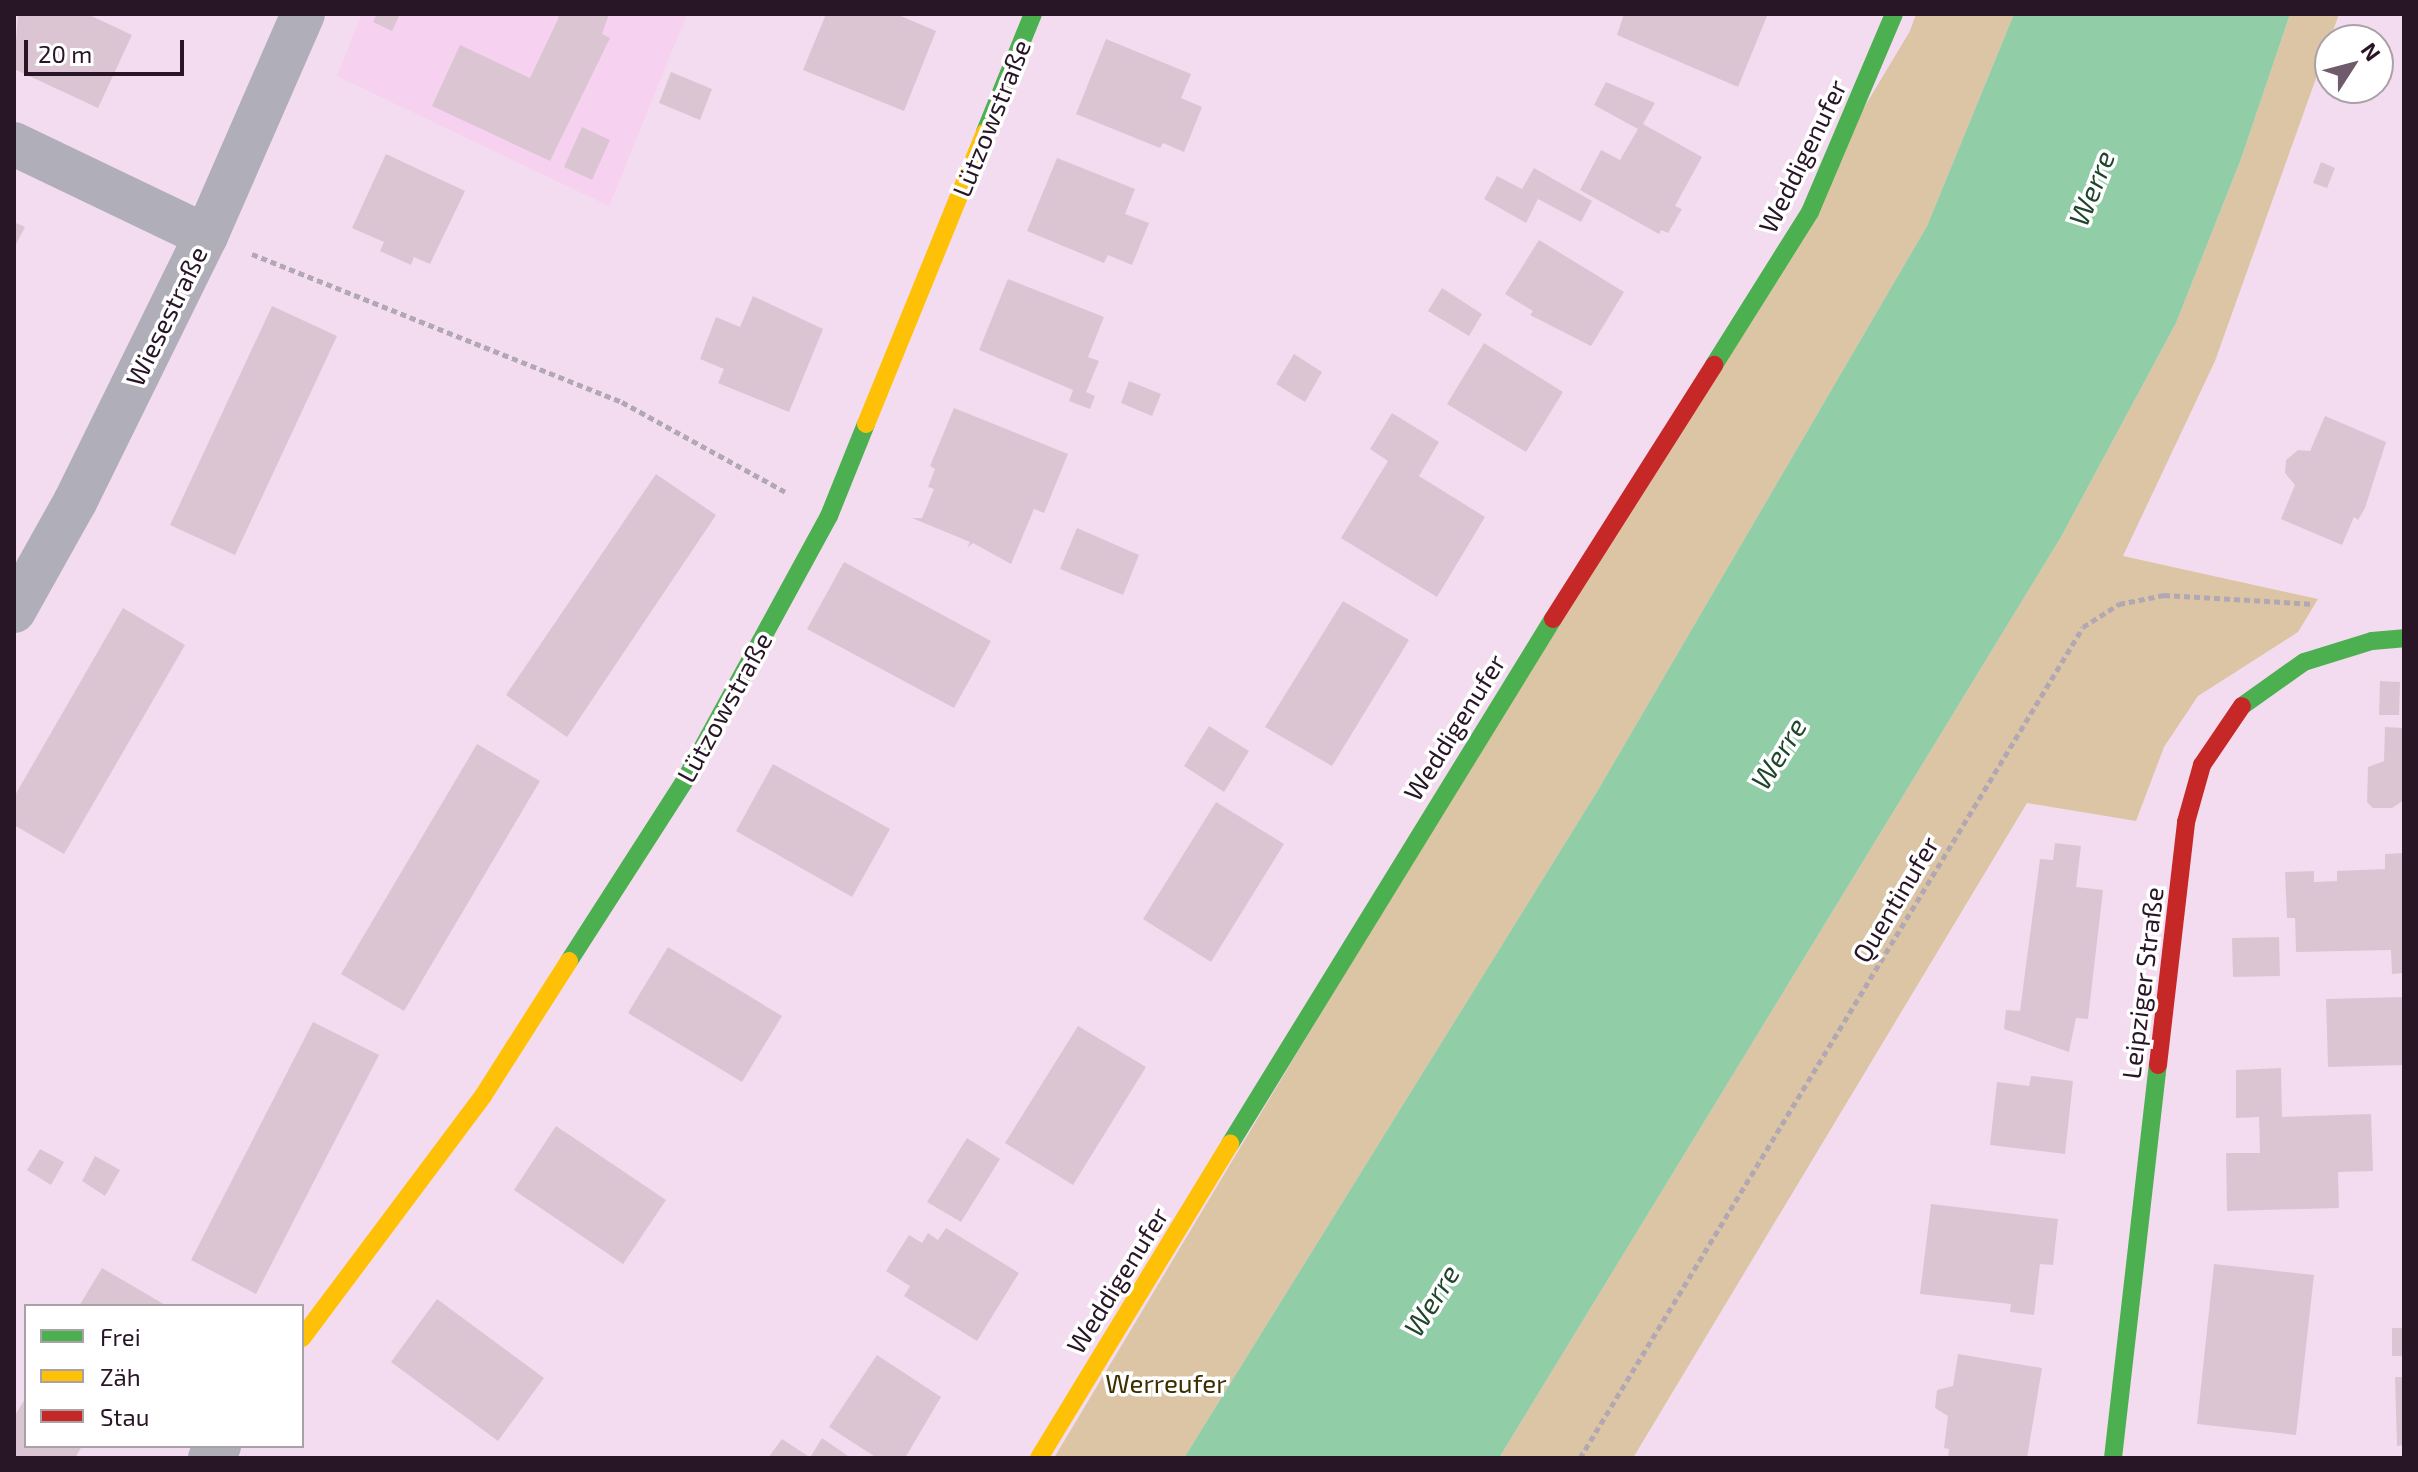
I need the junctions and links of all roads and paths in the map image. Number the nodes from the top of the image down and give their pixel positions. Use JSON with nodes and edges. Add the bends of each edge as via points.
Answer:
{"nodes":[{"id":1,"x":303,"y":14,"type":"edge"},
{"id":2,"x":1033,"y":14,"type":"edge"},
{"id":3,"x":1894,"y":14,"type":"edge"},
{"id":4,"x":14,"y":144,"type":"edge"},
{"id":5,"x":206,"y":236,"type":"junction"},
{"id":6,"x":829,"y":516,"type":"junction"},
{"id":7,"x":14,"y":611,"type":"edge"},
{"id":8,"x":2404,"y":638,"type":"edge"},
{"id":9,"x":2372,"y":641,"type":"junction"},
{"id":10,"x":304,"y":1335,"type":"edge"},
{"id":11,"x":1039,"y":1458,"type":"edge"},
{"id":12,"x":1580,"y":1458,"type":"edge"},
{"id":13,"x":2113,"y":1458,"type":"edge"}],
"edges":[{"from":1,"to":5,"type":"street","name":"Wiesestraße"},
{"from":2,"to":6,"type":"street","name":"Lützowstraße"},
{"from":3,"to":11,"type":"street","name":"Weddigenufer","via":[[1810,212],[1434,808]]},
{"from":4,"to":5,"type":"street"},
{"from":5,"to":6,"type":"path","via":[[622,402]]},
{"from":5,"to":7,"type":"street","name":"Wiesestraße","via":[[75,502]]},
{"from":6,"to":10,"type":"street","name":"Lützowstraße","via":[[685,780],[483,1096]]},
{"from":8,"to":9,"type":"street","name":"Leipziger Straße"},
{"from":9,"to":12,"type":"path","name":"Quentinufer","via":[[2338,605],[2164,595],[2119,604],[2083,627]]},
{"from":9,"to":13,"type":"street","name":"Leipziger Straße","via":[[2304,662],[2259,690],[2229,719],[2202,765],[2186,822]]}]}
